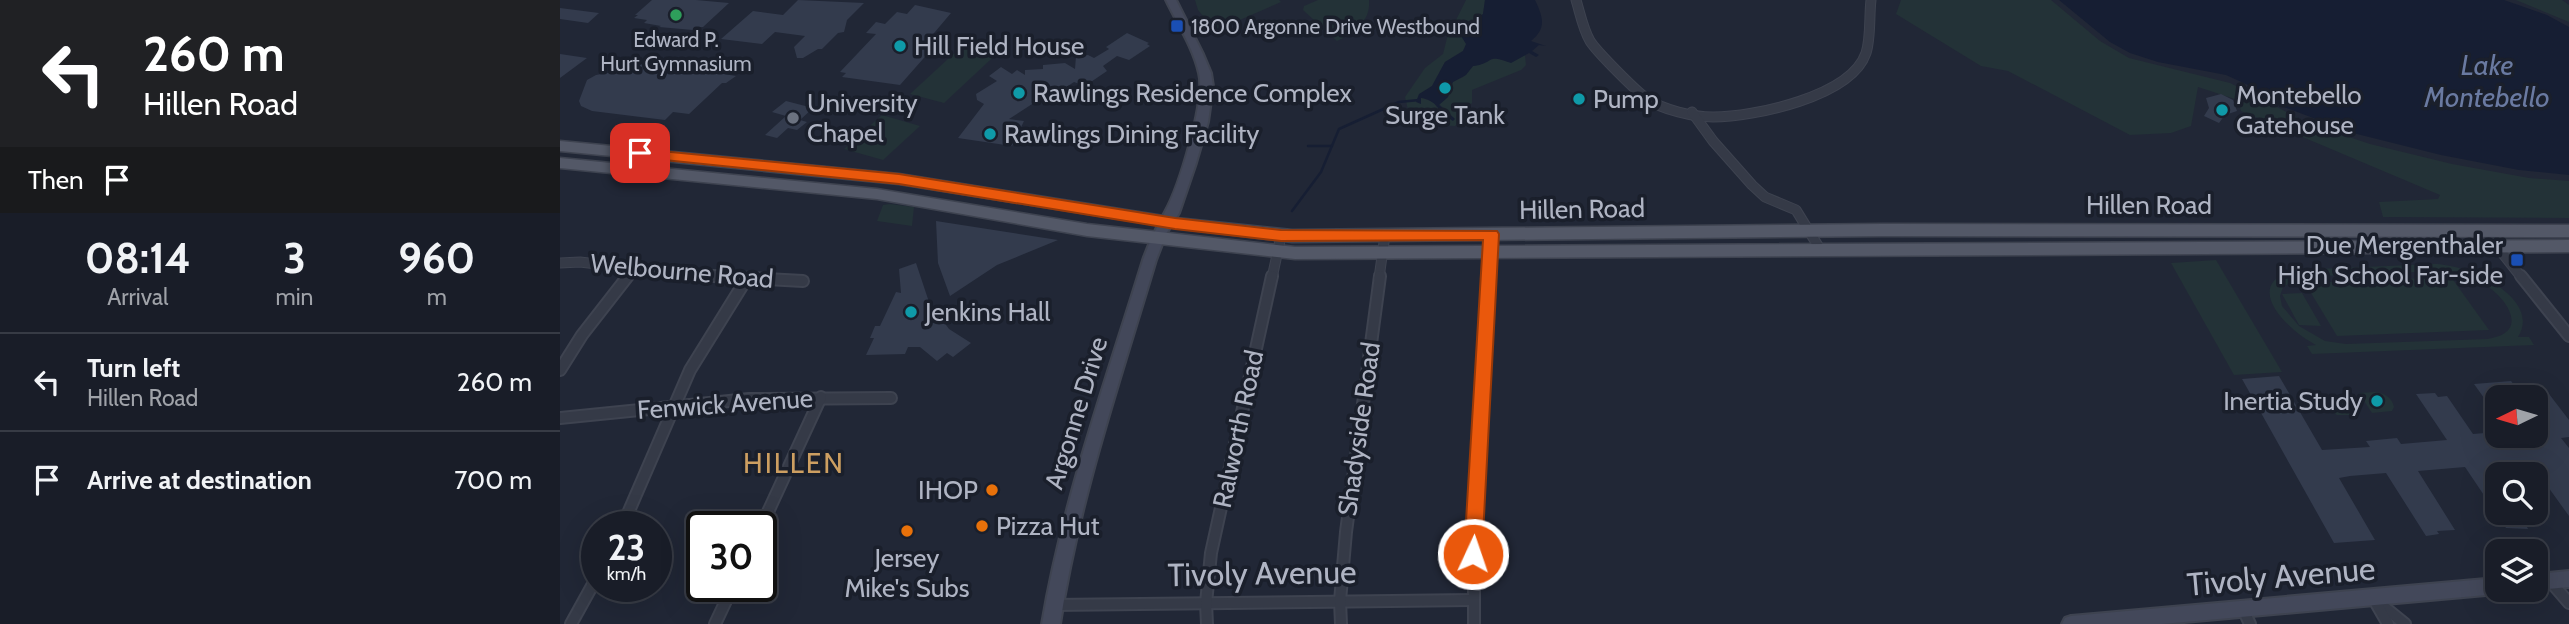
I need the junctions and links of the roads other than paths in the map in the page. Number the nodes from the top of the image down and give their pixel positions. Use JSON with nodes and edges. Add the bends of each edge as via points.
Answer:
{"nodes":[{"id":1,"x":1171,"y":0,"type":"edge"},
{"id":2,"x":1576,"y":0,"type":"edge"},
{"id":3,"x":1871,"y":0,"type":"edge"},
{"id":4,"x":1692,"y":111,"type":"junction"},
{"id":5,"x":560,"y":146,"type":"edge"},
{"id":6,"x":695,"y":159,"type":"junction"},
{"id":7,"x":560,"y":163,"type":"edge"},
{"id":8,"x":681,"y":174,"type":"junction"},
{"id":9,"x":899,"y":179,"type":"junction"},
{"id":10,"x":886,"y":195,"type":"junction"},
{"id":11,"x":998,"y":195,"type":"junction"},
{"id":12,"x":984,"y":212,"type":"junction"},
{"id":13,"x":1165,"y":222,"type":"junction"},
{"id":14,"x":1807,"y":230,"type":"junction"},
{"id":15,"x":2484,"y":230,"type":"junction"},
{"id":16,"x":2569,"y":230,"type":"edge"},
{"id":17,"x":1491,"y":234,"type":"junction"},
{"id":18,"x":1385,"y":235,"type":"junction"},
{"id":19,"x":1281,"y":236,"type":"junction"},
{"id":20,"x":1159,"y":238,"type":"junction"},
{"id":21,"x":2569,"y":246,"type":"edge"},
{"id":22,"x":2497,"y":247,"type":"junction"},
{"id":23,"x":1820,"y":249,"type":"junction"},
{"id":24,"x":1277,"y":252,"type":"junction"},
{"id":25,"x":1490,"y":252,"type":"junction"},
{"id":26,"x":1383,"y":253,"type":"junction"},
{"id":27,"x":560,"y":263,"type":"edge"},
{"id":28,"x":634,"y":268,"type":"junction"},
{"id":29,"x":747,"y":278,"type":"junction"},
{"id":30,"x":803,"y":281,"type":"dead end"},
{"id":31,"x":2569,"y":336,"type":"edge"},
{"id":32,"x":560,"y":370,"type":"edge"},
{"id":33,"x":821,"y":397,"type":"junction"},
{"id":34,"x":891,"y":398,"type":"dead end"},
{"id":35,"x":673,"y":407,"type":"junction"},
{"id":36,"x":560,"y":418,"type":"edge"},
{"id":37,"x":629,"y":511,"type":"edge"},
{"id":38,"x":768,"y":511,"type":"edge"},
{"id":39,"x":2569,"y":579,"type":"edge"},
{"id":40,"x":2548,"y":581,"type":"edge"},
{"id":41,"x":2548,"y":586,"type":"edge"},
{"id":42,"x":2485,"y":587,"type":"edge"},
{"id":43,"x":2373,"y":598,"type":"junction"},
{"id":44,"x":1472,"y":600,"type":"junction"},
{"id":45,"x":1340,"y":601,"type":"junction"},
{"id":46,"x":583,"y":602,"type":"edge"},
{"id":47,"x":725,"y":602,"type":"edge"},
{"id":48,"x":1206,"y":603,"type":"junction"},
{"id":49,"x":2569,"y":603,"type":"edge"},
{"id":50,"x":1053,"y":605,"type":"junction"},
{"id":51,"x":2247,"y":617,"type":"edge"},
{"id":52,"x":2111,"y":622,"type":"edge"},
{"id":53,"x":571,"y":624,"type":"edge"},
{"id":54,"x":715,"y":624,"type":"edge"},
{"id":55,"x":1051,"y":624,"type":"edge"},
{"id":56,"x":1207,"y":624,"type":"edge"},
{"id":57,"x":1341,"y":624,"type":"edge"},
{"id":58,"x":1474,"y":624,"type":"edge"},
{"id":59,"x":2071,"y":624,"type":"edge"},
{"id":60,"x":2388,"y":624,"type":"edge"},
{"id":61,"x":2405,"y":624,"type":"edge"}],
"edges":[{"from":1,"to":13,"type":"main road","name":"Argonne Drive","via":[[1201,65],[1198,99],[1163,213]]},
{"from":2,"to":4,"type":"street","via":[[1588,38],[1632,86],[1662,106]]},
{"from":3,"to":4,"type":"street","via":[[1866,52],[1858,67],[1838,84],[1751,114],[1711,117]]},
{"from":4,"to":14,"type":"street","via":[[1752,185],[1765,197],[1796,210]]},
{"from":5,"to":6,"type":"main road","name":"Hillen Road"},
{"from":6,"to":8,"type":"main road"},
{"from":6,"to":9,"type":"main road","name":"Hillen Road"},
{"from":7,"to":8,"type":"main road","name":"Hillen Road"},
{"from":8,"to":10,"type":"main road","name":"Hillen Road"},
{"from":9,"to":10,"type":"main road"},
{"from":9,"to":11,"type":"main road","name":"Hillen Road"},
{"from":10,"to":12,"type":"main road","name":"Hillen Road"},
{"from":11,"to":12,"type":"main road"},
{"from":11,"to":13,"type":"main road","name":"Hillen Road"},
{"from":12,"to":20,"type":"main road","name":"Hillen Road"},
{"from":13,"to":19,"type":"main road","name":"Hillen Road"},
{"from":13,"to":20,"type":"main road","name":"Argonne Drive"},
{"from":14,"to":15,"type":"main road","name":"Hillen Road"},
{"from":14,"to":17,"type":"main road","name":"Hillen Road"},
{"from":14,"to":23,"type":"street"},
{"from":15,"to":16,"type":"main road","name":"Hillen Road"},
{"from":15,"to":22,"type":"street"},
{"from":17,"to":18,"type":"main road","name":"Hillen Road"},
{"from":17,"to":25,"type":"street"},
{"from":18,"to":19,"type":"main road","name":"Hillen Road"},
{"from":18,"to":26,"type":"street","name":"Shadyside Road"},
{"from":19,"to":24,"type":"street","name":"Ralworth Road"},
{"from":20,"to":24,"type":"main road","name":"Hillen Road"},
{"from":20,"to":50,"type":"main road","name":"Argonne Drive","via":[[1087,462]]},
{"from":21,"to":22,"type":"main road","name":"Hillen Road"},
{"from":22,"to":23,"type":"main road","name":"Hillen Road"},
{"from":22,"to":31,"type":"street"},
{"from":23,"to":25,"type":"main road","name":"Hillen Road"},
{"from":24,"to":26,"type":"main road","name":"Hillen Road"},
{"from":24,"to":48,"type":"street","name":"Ralworth Road","via":[[1217,522]]},
{"from":25,"to":26,"type":"main road","name":"Hillen Road"},
{"from":25,"to":44,"type":"street"},
{"from":26,"to":45,"type":"street","name":"Shadyside Road"},
{"from":27,"to":28,"type":"street","name":"Welbourne Road"},
{"from":28,"to":29,"type":"street","name":"Welbourne Road"},
{"from":28,"to":32,"type":"street"},
{"from":29,"to":30,"type":"street","name":"Welbourne Road"},
{"from":29,"to":35,"type":"street","via":[[702,348]]},
{"from":33,"to":34,"type":"street","name":"Fenwick Avenue"},
{"from":33,"to":35,"type":"street","name":"Fenwick Avenue"},
{"from":33,"to":38,"type":"street"},
{"from":35,"to":36,"type":"street","name":"Fenwick Avenue"},
{"from":35,"to":37,"type":"street"},
{"from":39,"to":40,"type":"main road"},
{"from":41,"to":49,"type":"street"},
{"from":42,"to":43,"type":"main road","name":"Tivoly Avenue"},
{"from":43,"to":51,"type":"main road","name":"Tivoly Avenue"},
{"from":43,"to":60,"type":"street"},
{"from":43,"to":61,"type":"street"},
{"from":44,"to":45,"type":"street","name":"Tivoly Avenue"},
{"from":44,"to":58,"type":"street"},
{"from":45,"to":48,"type":"street","name":"Tivoly Avenue"},
{"from":45,"to":57,"type":"street","name":"Shadyside Road"},
{"from":46,"to":53,"type":"street"},
{"from":47,"to":54,"type":"street"},
{"from":48,"to":50,"type":"street","name":"Tivoly Avenue"},
{"from":48,"to":56,"type":"street","name":"Ralworth Road"},
{"from":50,"to":55,"type":"main road","name":"Argonne Drive"},
{"from":51,"to":52,"type":"main road","name":"Tivoly Avenue"},
{"from":52,"to":59,"type":"main road","name":"Tivoly Avenue"}]}
